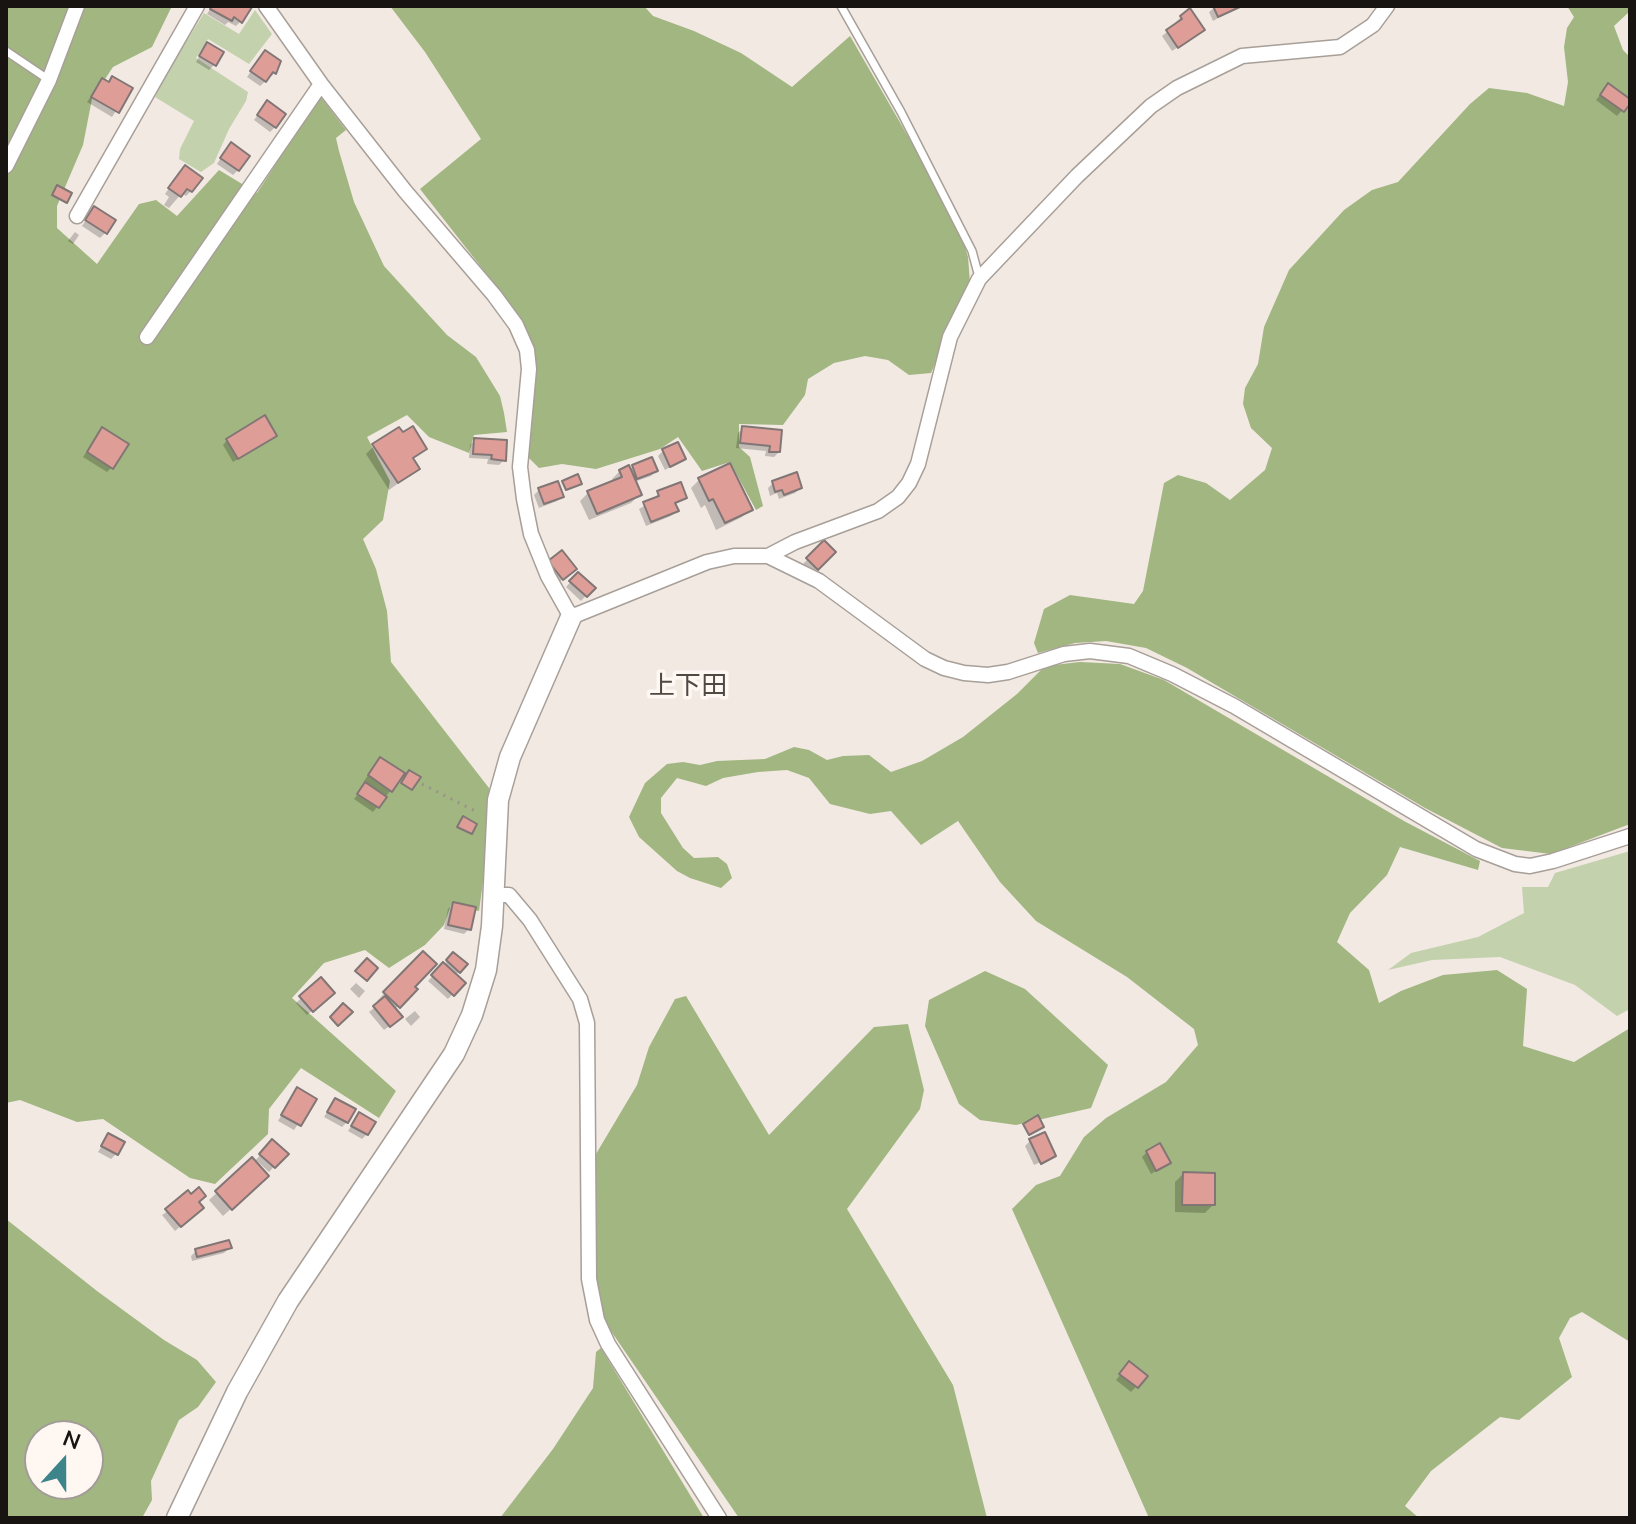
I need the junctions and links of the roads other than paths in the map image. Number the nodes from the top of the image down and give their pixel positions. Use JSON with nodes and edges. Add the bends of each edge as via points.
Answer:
{"nodes":[{"id":1,"x":77,"y":6,"type":"edge"},
{"id":2,"x":197,"y":6,"type":"edge"},
{"id":3,"x":266,"y":6,"type":"edge"},
{"id":4,"x":841,"y":6,"type":"edge"},
{"id":5,"x":1387,"y":6,"type":"edge"},
{"id":6,"x":6,"y":51,"type":"edge"},
{"id":7,"x":49,"y":80,"type":"junction"},
{"id":8,"x":321,"y":84,"type":"junction"},
{"id":9,"x":6,"y":166,"type":"edge"},
{"id":10,"x":77,"y":216,"type":"dead end"},
{"id":11,"x":979,"y":279,"type":"junction"},
{"id":12,"x":147,"y":337,"type":"dead end"},
{"id":13,"x":768,"y":556,"type":"junction"},
{"id":14,"x":571,"y":617,"type":"junction"},
{"id":15,"x":1630,"y":836,"type":"edge"},
{"id":16,"x":493,"y":895,"type":"junction"},
{"id":17,"x":177,"y":1518,"type":"edge"},
{"id":18,"x":719,"y":1518,"type":"edge"}],
"edges":[{"from":1,"to":7,"type":"street"},
{"from":2,"to":10,"type":"street"},
{"from":3,"to":8,"type":"street"},
{"from":4,"to":11,"type":"lane","via":[[972,251]]},
{"from":5,"to":11,"type":"street","via":[[1373,25],[1340,47],[1242,56],[1177,88],[1077,176]]},
{"from":6,"to":7,"type":"lane"},
{"from":7,"to":9,"type":"street"},
{"from":8,"to":12,"type":"street"},
{"from":8,"to":14,"type":"street","via":[[516,325],[529,369],[520,467],[524,499],[531,534]]},
{"from":11,"to":13,"type":"street","via":[[950,337],[925,444],[909,483],[878,511]]},
{"from":13,"to":14,"type":"street","via":[[707,562]]},
{"from":13,"to":15,"type":"street","via":[[819,581],[944,668],[988,675],[1064,654],[1129,656],[1234,706],[1476,849],[1515,864],[1553,861]]},
{"from":14,"to":16,"type":"street","via":[[510,757],[498,800]]},
{"from":16,"to":17,"type":"street","via":[[486,970],[454,1054],[288,1301]]},
{"from":16,"to":18,"type":"street","via":[[509,895],[530,920],[567,975],[587,1023],[589,1279],[597,1320]]}]}
